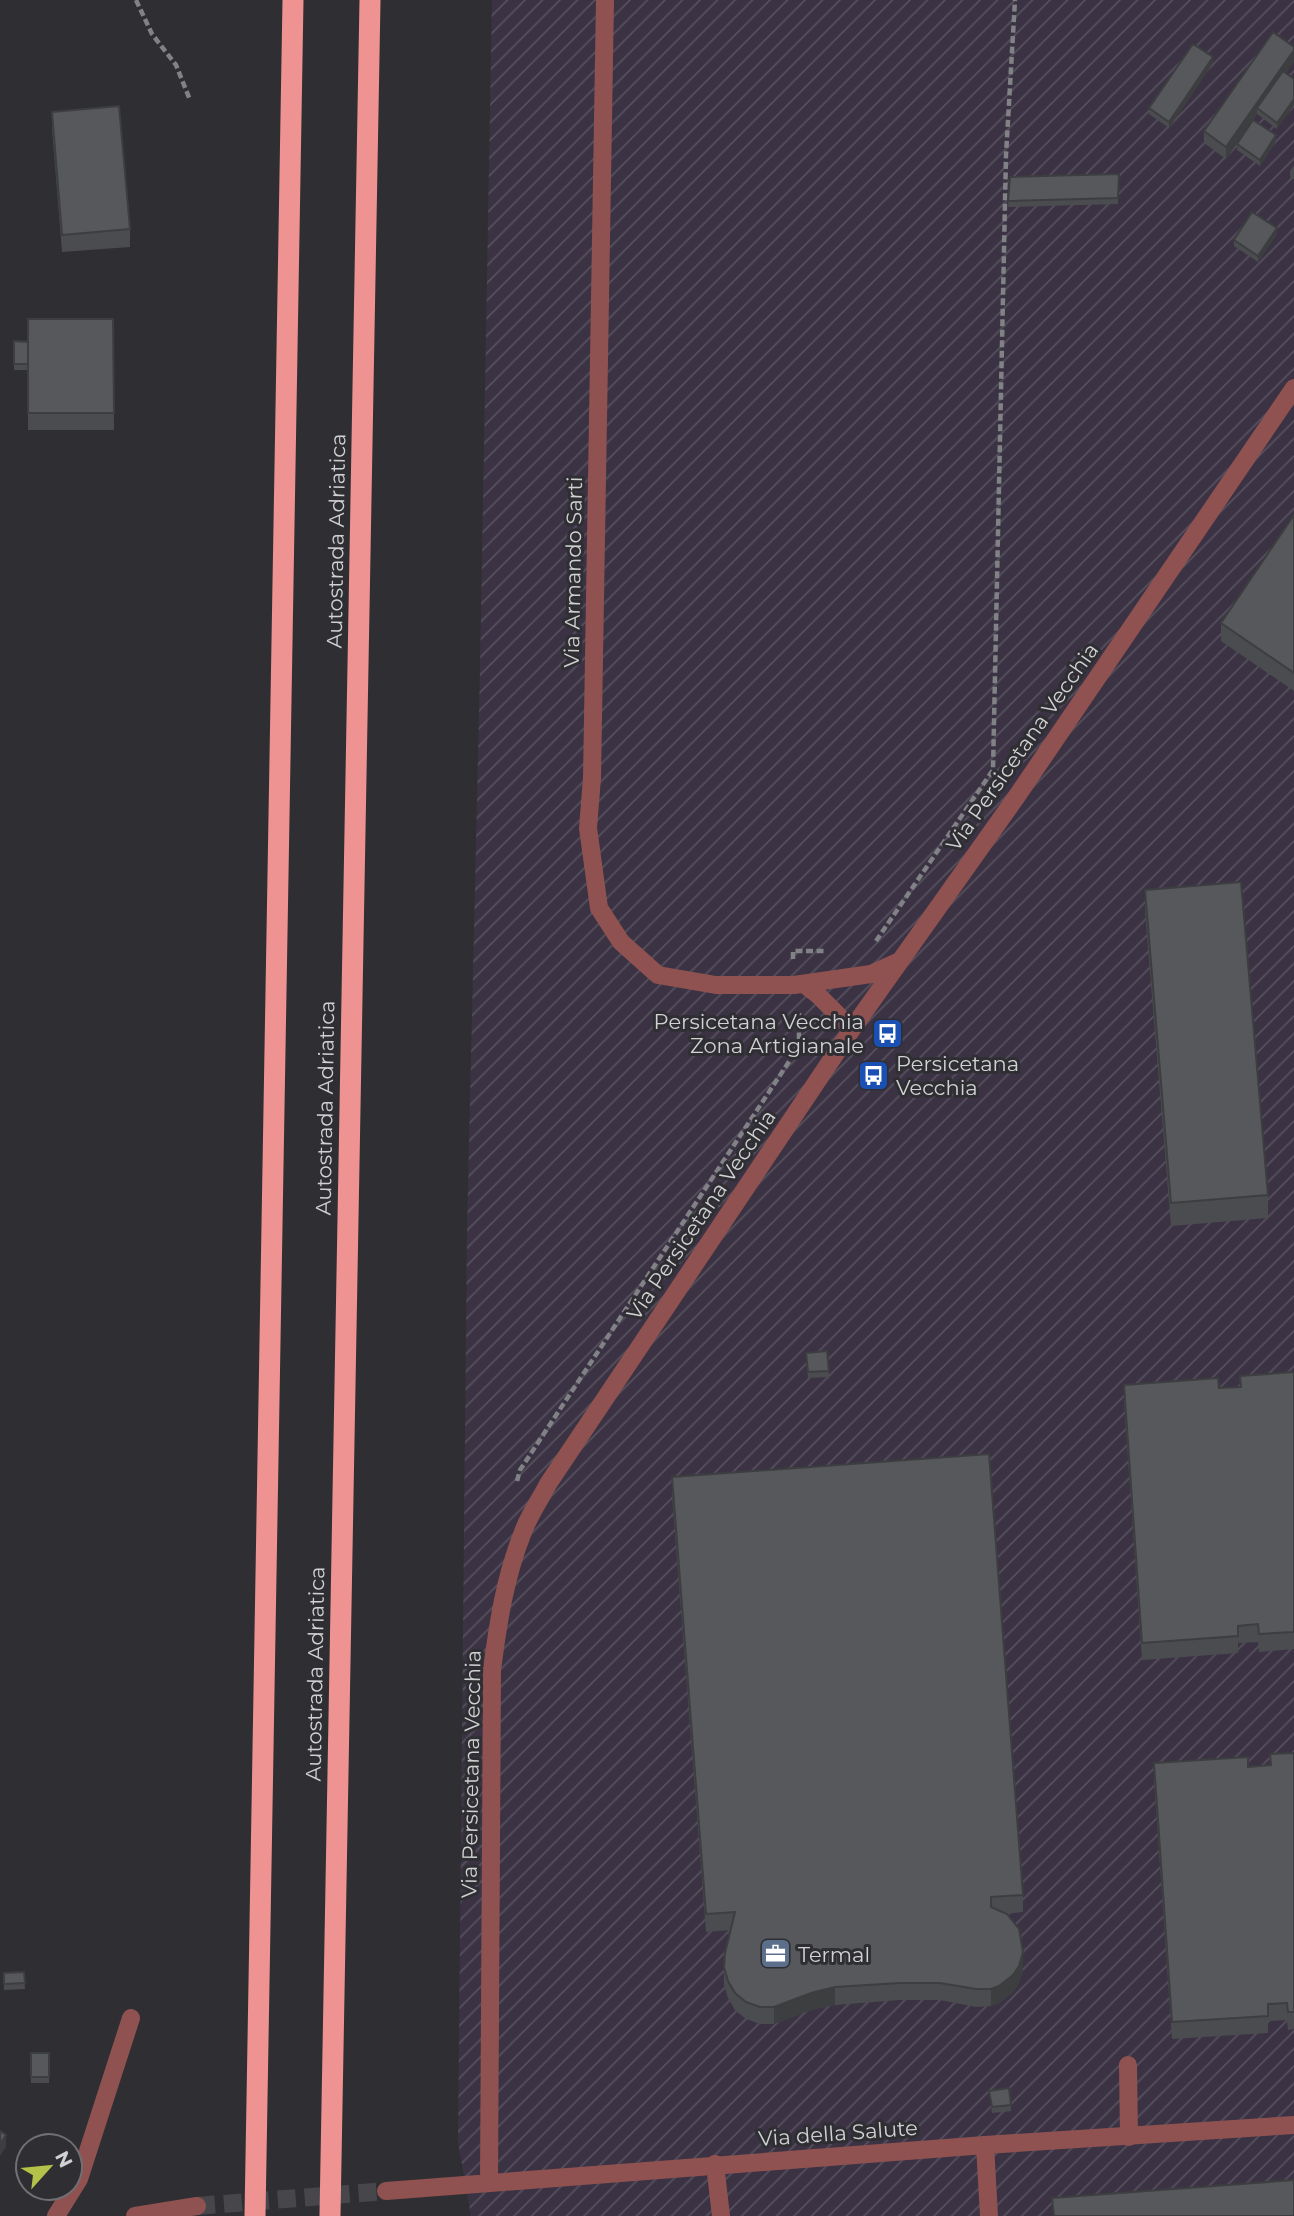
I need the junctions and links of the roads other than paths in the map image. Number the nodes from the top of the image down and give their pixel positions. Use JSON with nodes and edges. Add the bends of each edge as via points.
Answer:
{"nodes":[{"id":1,"x":293,"y":0,"type":"edge"},
{"id":2,"x":370,"y":0,"type":"edge"},
{"id":3,"x":605,"y":0,"type":"edge"},
{"id":4,"x":1294,"y":388,"type":"edge"},
{"id":5,"x":900,"y":961,"type":"junction"},
{"id":6,"x":804,"y":984,"type":"junction"},
{"id":7,"x":852,"y":1029,"type":"junction"},
{"id":8,"x":131,"y":2018,"type":"dead end"},
{"id":9,"x":1128,"y":2065,"type":"dead end"},
{"id":10,"x":1294,"y":2125,"type":"edge"},
{"id":11,"x":1129,"y":2137,"type":"junction"},
{"id":12,"x":985,"y":2145,"type":"junction"},
{"id":13,"x":715,"y":2164,"type":"junction"},
{"id":14,"x":489,"y":2183,"type":"junction"},
{"id":15,"x":386,"y":2191,"type":"tunnel mouth"},
{"id":16,"x":197,"y":2206,"type":"tunnel mouth"},
{"id":17,"x":55,"y":2216,"type":"edge"},
{"id":18,"x":135,"y":2216,"type":"edge"},
{"id":19,"x":255,"y":2216,"type":"edge"},
{"id":20,"x":330,"y":2216,"type":"edge"},
{"id":21,"x":721,"y":2216,"type":"edge"},
{"id":22,"x":989,"y":2216,"type":"edge"}],
"edges":[{"from":1,"to":19,"type":"highway"},
{"from":2,"to":20,"type":"highway","name":"Autostrada Adriatica"},
{"from":3,"to":6,"type":"street","name":"Via Armando Sarti","via":[[588,828],[599,908],[621,942],[658,975],[716,985]]},
{"from":4,"to":5,"type":"street","name":"Via Persicetana Vecchia"},
{"from":5,"to":6,"type":"street","name":"Via Armando Sarti","via":[[871,974]]},
{"from":5,"to":7,"type":"street","name":"Via Persicetana Vecchia"},
{"from":6,"to":7,"type":"street"},
{"from":7,"to":14,"type":"street","name":"Via Persicetana Vecchia","via":[[548,1484],[523,1530],[502,1604],[492,1670]]},
{"from":8,"to":17,"type":"street","via":[[79,2179]]},
{"from":9,"to":11,"type":"street"},
{"from":10,"to":11,"type":"street","name":"Via della Salute"},
{"from":11,"to":12,"type":"street","name":"Via della Salute"},
{"from":12,"to":13,"type":"street","name":"Via della Salute"},
{"from":12,"to":22,"type":"street"},
{"from":13,"to":14,"type":"street","name":"Via della Salute"},
{"from":13,"to":21,"type":"street"},
{"from":14,"to":15,"type":"street","name":"Via della Salute"},
{"from":16,"to":18,"type":"street"}]}
